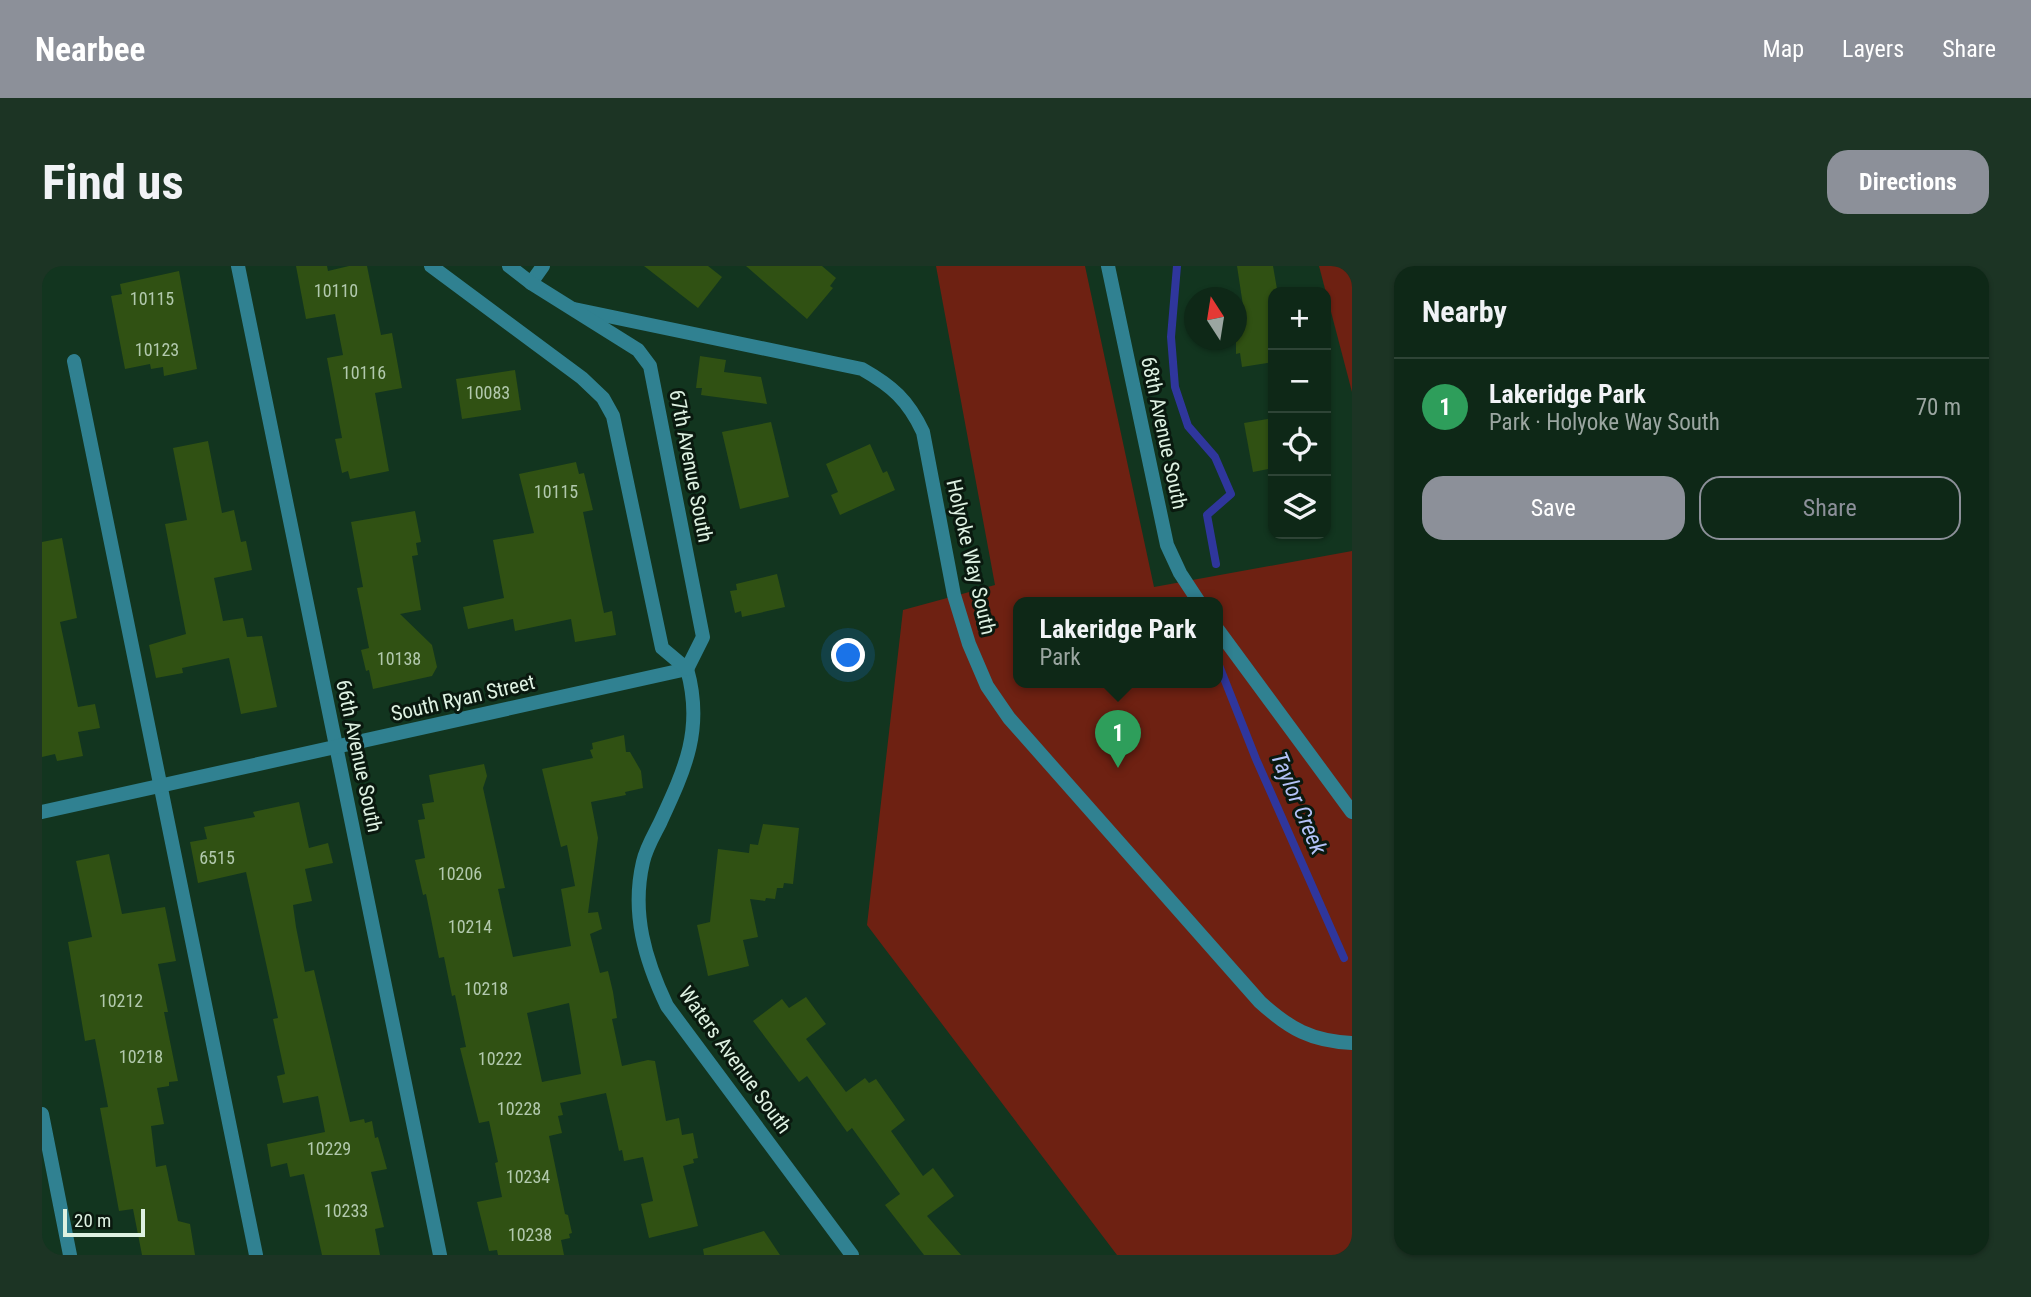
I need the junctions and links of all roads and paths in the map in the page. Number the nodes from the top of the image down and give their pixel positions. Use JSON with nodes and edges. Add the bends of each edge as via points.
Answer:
{"nodes":[{"id":1,"x":238,"y":266,"type":"edge"},
{"id":2,"x":431,"y":266,"type":"edge"},
{"id":3,"x":509,"y":266,"type":"edge"},
{"id":4,"x":544,"y":266,"type":"edge"},
{"id":5,"x":1108,"y":266,"type":"edge"},
{"id":6,"x":531,"y":283,"type":"junction"},
{"id":7,"x":569,"y":308,"type":"junction"},
{"id":8,"x":74,"y":361,"type":"dead end"},
{"id":9,"x":1196,"y":597,"type":"edge"},
{"id":10,"x":1223,"y":637,"type":"edge"},
{"id":11,"x":687,"y":669,"type":"junction"},
{"id":12,"x":336,"y":748,"type":"junction"},
{"id":13,"x":162,"y":786,"type":"junction"},
{"id":14,"x":42,"y":811,"type":"edge"},
{"id":15,"x":1352,"y":812,"type":"edge"},
{"id":16,"x":1352,"y":1043,"type":"edge"},
{"id":17,"x":42,"y":1114,"type":"edge"},
{"id":18,"x":70,"y":1255,"type":"edge"},
{"id":19,"x":256,"y":1255,"type":"edge"},
{"id":20,"x":440,"y":1255,"type":"edge"},
{"id":21,"x":852,"y":1255,"type":"edge"}],
"edges":[{"from":1,"to":12,"type":"street","name":"66th Avenue South"},
{"from":2,"to":11,"type":"street","via":[[582,377],[603,398],[613,416],[662,648]]},
{"from":3,"to":6,"type":"street"},
{"from":4,"to":6,"type":"street"},
{"from":5,"to":9,"type":"street","name":"68th Avenue South","via":[[1167,545]]},
{"from":6,"to":7,"type":"street","name":"Holyoke Way South"},
{"from":7,"to":11,"type":"street","name":"67th Avenue South","via":[[638,350],[650,366],[703,638]]},
{"from":7,"to":16,"type":"street","name":"Holyoke Way South","via":[[862,369],[899,394],[923,432],[954,595],[969,644],[987,686],[1009,718],[1260,1002],[1302,1033],[1327,1042]]},
{"from":8,"to":13,"type":"street"},
{"from":10,"to":15,"type":"street"},
{"from":11,"to":12,"type":"street","name":"South Ryan Street"},
{"from":11,"to":21,"type":"street","name":"Waters Avenue South","via":[[695,714],[690,749],[643,860],[639,888],[643,947],[667,1006]]},
{"from":12,"to":13,"type":"street","name":"South Ryan Street"},
{"from":12,"to":20,"type":"street","name":"66th Avenue South"},
{"from":13,"to":14,"type":"street","name":"South Ryan Street"},
{"from":13,"to":19,"type":"street"},
{"from":17,"to":18,"type":"street"}]}
